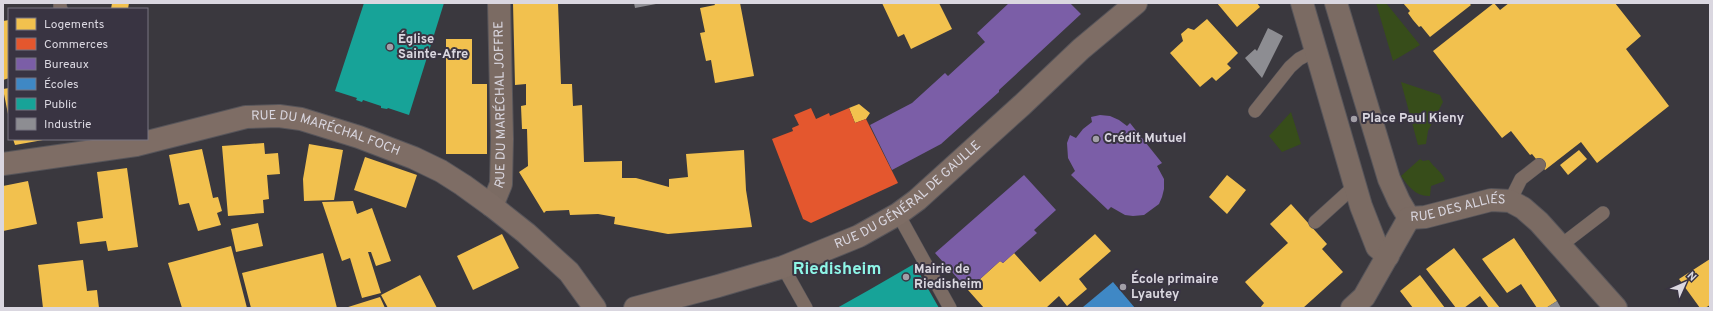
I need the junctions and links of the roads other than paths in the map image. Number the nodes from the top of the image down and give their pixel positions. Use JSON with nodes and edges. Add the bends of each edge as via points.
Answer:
{"nodes":[{"id":1,"x":499,"y":3,"type":"edge"},
{"id":2,"x":1136,"y":3,"type":"edge"},
{"id":3,"x":1302,"y":3,"type":"edge"},
{"id":4,"x":1336,"y":3,"type":"edge"},
{"id":5,"x":1316,"y":50,"type":"junction"},
{"id":6,"x":1255,"y":111,"type":"dead end"},
{"id":7,"x":102,"y":145,"type":"edge"},
{"id":8,"x":3,"y":164,"type":"edge"},
{"id":9,"x":1539,"y":165,"type":"dead end"},
{"id":10,"x":1356,"y":187,"type":"junction"},
{"id":11,"x":1510,"y":200,"type":"junction"},
{"id":12,"x":492,"y":206,"type":"junction"},
{"id":13,"x":1603,"y":213,"type":"dead end"},
{"id":14,"x":898,"y":214,"type":"junction"},
{"id":15,"x":1409,"y":218,"type":"junction"},
{"id":16,"x":1315,"y":222,"type":"dead end"},
{"id":17,"x":1560,"y":246,"type":"junction"},
{"id":18,"x":1388,"y":256,"type":"junction"},
{"id":19,"x":783,"y":266,"type":"junction"},
{"id":20,"x":595,"y":308,"type":"edge"},
{"id":21,"x":635,"y":308,"type":"edge"},
{"id":22,"x":806,"y":308,"type":"edge"},
{"id":23,"x":950,"y":308,"type":"edge"},
{"id":24,"x":1352,"y":308,"type":"edge"},
{"id":25,"x":1616,"y":308,"type":"edge"}],
"edges":[{"from":1,"to":12,"type":"street","name":"RUE DU MARÉCHAL JOFFRE","via":[[502,139],[500,184]]},
{"from":2,"to":14,"type":"street","name":"RUE DU GÉNÉRAL DE GAULLE","via":[[1081,49],[917,200]]},
{"from":3,"to":5,"type":"street"},
{"from":4,"to":15,"type":"street","via":[[1389,179]]},
{"from":5,"to":6,"type":"lane","via":[[1290,66]]},
{"from":5,"to":10,"type":"street"},
{"from":7,"to":8,"type":"street","name":"RUE DU MARÉCHAL FOCH"},
{"from":7,"to":12,"type":"street","name":"RUE DU MARÉCHAL FOCH","via":[[155,141],[246,117],[279,116],[359,137],[414,158],[441,171]]},
{"from":9,"to":11,"type":"lane","via":[[1521,179]]},
{"from":10,"to":16,"type":"lane"},
{"from":10,"to":18,"type":"street","via":[[1377,247]]},
{"from":11,"to":15,"type":"street","name":"RUE DES ALLIÉS","via":[[1491,200],[1425,217]]},
{"from":11,"to":17,"type":"street","name":"RUE DES ALLIÉS","via":[[1539,222]]},
{"from":12,"to":20,"type":"street","name":"RUE DU MARÉCHAL FOCH","via":[[569,272]]},
{"from":13,"to":17,"type":"lane"},
{"from":14,"to":19,"type":"street","name":"RUE DU GÉNÉRAL DE GAULLE","via":[[859,236]]},
{"from":14,"to":23,"type":"lane"},
{"from":15,"to":18,"type":"street","name":"RUE DES ALLIÉS"},
{"from":17,"to":25,"type":"street","name":"RUE DES ALLIÉS"},
{"from":18,"to":24,"type":"street","name":"RUE DES ALLIÉS","via":[[1364,297]]},
{"from":19,"to":21,"type":"street","name":"RUE DU GÉNÉRAL DE GAULLE"},
{"from":19,"to":22,"type":"lane"}]}
